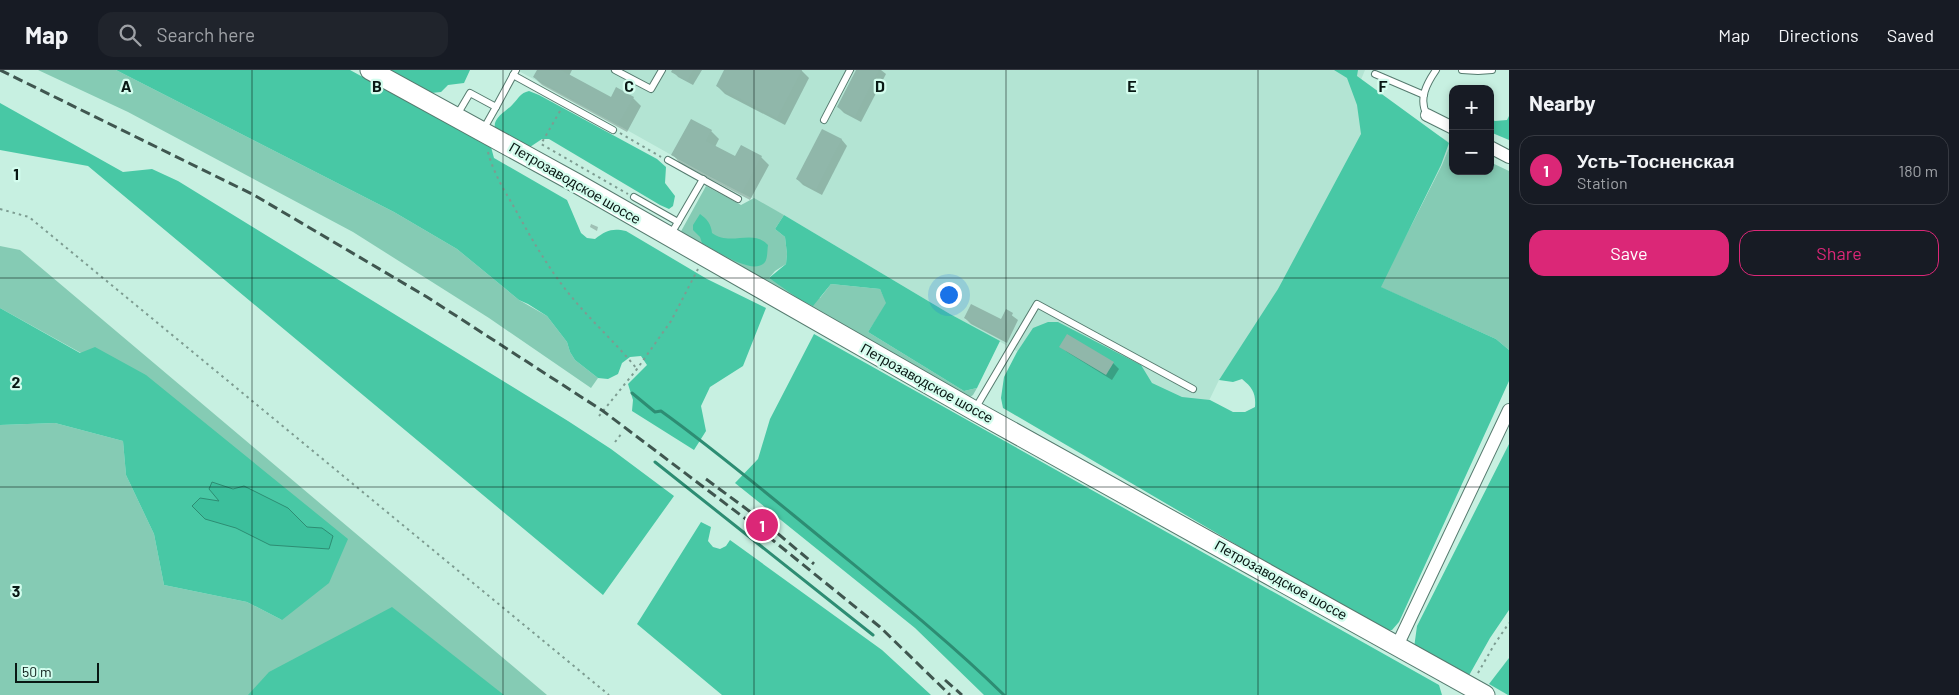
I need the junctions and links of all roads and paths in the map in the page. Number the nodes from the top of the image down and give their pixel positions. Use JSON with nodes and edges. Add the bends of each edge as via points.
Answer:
{"nodes":[{"id":1,"x":370,"y":70,"type":"edge"},
{"id":2,"x":615,"y":70,"type":"edge"},
{"id":3,"x":662,"y":70,"type":"edge"},
{"id":4,"x":850,"y":70,"type":"edge"},
{"id":5,"x":1436,"y":70,"type":"edge"},
{"id":6,"x":1462,"y":70,"type":"edge"},
{"id":7,"x":1492,"y":70,"type":"edge"},
{"id":8,"x":514,"y":73,"type":"edge"},
{"id":9,"x":1375,"y":74,"type":"dead end"},
{"id":10,"x":1424,"y":94,"type":"junction"},
{"id":11,"x":564,"y":103,"type":"junction"},
{"id":12,"x":496,"y":107,"type":"junction"},
{"id":13,"x":1427,"y":115,"type":"joint"},
{"id":14,"x":456,"y":118,"type":"junction"},
{"id":15,"x":824,"y":120,"type":"dead end"},
{"id":16,"x":1449,"y":126,"type":"edge"},
{"id":17,"x":613,"y":130,"type":"joint"},
{"id":18,"x":482,"y":131,"type":"junction"},
{"id":19,"x":1494,"y":149,"type":"edge"},
{"id":20,"x":1509,"y":157,"type":"edge"},
{"id":21,"x":668,"y":160,"type":"joint"},
{"id":22,"x":703,"y":179,"type":"junction"},
{"id":23,"x":634,"y":197,"type":"joint"},
{"id":24,"x":738,"y":199,"type":"dead end"},
{"id":25,"x":0,"y":210,"type":"edge"},
{"id":26,"x":674,"y":230,"type":"junction"},
{"id":27,"x":704,"y":257,"type":"junction"},
{"id":28,"x":637,"y":369,"type":"junction"},
{"id":29,"x":1193,"y":389,"type":"dead end"},
{"id":30,"x":975,"y":410,"type":"junction"},
{"id":31,"x":1509,"y":410,"type":"edge"},
{"id":32,"x":599,"y":416,"type":"dead end"},
{"id":33,"x":622,"y":433,"type":"dead end"},
{"id":34,"x":615,"y":442,"type":"dead end"},
{"id":35,"x":1509,"y":623,"type":"edge"},
{"id":36,"x":1397,"y":646,"type":"junction"},
{"id":37,"x":1478,"y":691,"type":"edge"},
{"id":38,"x":609,"y":695,"type":"edge"}],
"edges":[{"from":1,"to":14,"type":"main road","name":"Петрозаводское шоссе"},
{"from":2,"to":3,"type":"lane","via":[[651,89]]},
{"from":4,"to":15,"type":"lane"},
{"from":5,"to":10,"type":"lane"},
{"from":6,"to":7,"type":"lane"},
{"from":8,"to":11,"type":"lane"},
{"from":8,"to":12,"type":"lane"},
{"from":9,"to":10,"type":"lane"},
{"from":10,"to":13,"type":"lane"},
{"from":11,"to":17,"type":"lane"},
{"from":11,"to":23,"type":"path","via":[[541,144]]},
{"from":12,"to":14,"type":"lane","via":[[470,93]]},
{"from":12,"to":18,"type":"lane"},
{"from":13,"to":16,"type":"street"},
{"from":14,"to":18,"type":"main road","name":"Петрозаводское шоссе"},
{"from":17,"to":21,"type":"path"},
{"from":18,"to":26,"type":"main road","name":"Петрозаводское шоссе"},
{"from":18,"to":28,"type":"path","via":[[496,175],[549,266],[583,311]]},
{"from":19,"to":20,"type":"street"},
{"from":21,"to":22,"type":"lane"},
{"from":22,"to":24,"type":"lane"},
{"from":22,"to":26,"type":"lane"},
{"from":23,"to":26,"type":"lane"},
{"from":25,"to":38,"type":"path","via":[[29,217]]},
{"from":26,"to":27,"type":"main road","name":"Петрозаводское шоссе"},
{"from":27,"to":28,"type":"path","via":[[671,321]]},
{"from":27,"to":30,"type":"main road","name":"Петрозаводское шоссе"},
{"from":28,"to":32,"type":"path"},
{"from":29,"to":30,"type":"lane","via":[[1037,304]]},
{"from":30,"to":36,"type":"main road","name":"Петрозаводское шоссе"},
{"from":31,"to":36,"type":"street"},
{"from":33,"to":34,"type":"path"},
{"from":35,"to":37,"type":"path","via":[[1494,645]]},
{"from":36,"to":37,"type":"main road","name":"Петрозаводское шоссе"}]}
